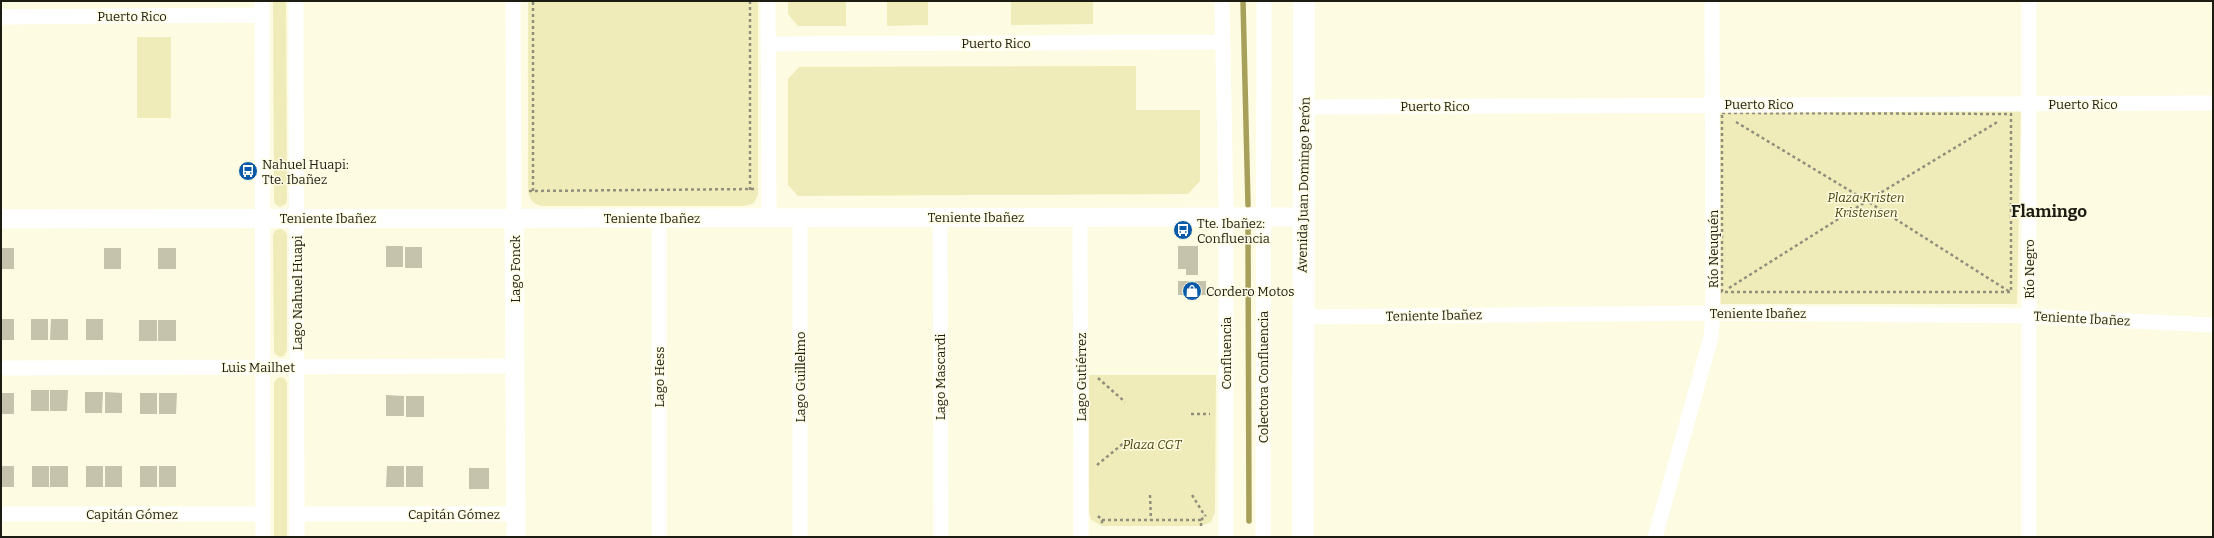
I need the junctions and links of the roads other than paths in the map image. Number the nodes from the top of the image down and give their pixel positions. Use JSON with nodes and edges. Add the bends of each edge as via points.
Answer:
{"nodes":[{"id":1,"x":296,"y":1,"type":"edge"},
{"id":2,"x":514,"y":1,"type":"edge"},
{"id":3,"x":768,"y":1,"type":"edge"},
{"id":4,"x":1222,"y":1,"type":"edge"},
{"id":5,"x":1264,"y":1,"type":"edge"},
{"id":6,"x":1304,"y":1,"type":"edge"},
{"id":7,"x":1712,"y":1,"type":"edge"},
{"id":8,"x":2029,"y":1,"type":"edge"},
{"id":9,"x":262,"y":8,"type":"edge"},
{"id":10,"x":1,"y":17,"type":"edge"},
{"id":11,"x":1223,"y":42,"type":"junction"},
{"id":12,"x":768,"y":44,"type":"junction"},
{"id":13,"x":2213,"y":103,"type":"edge"},
{"id":14,"x":2029,"y":104,"type":"junction"},
{"id":15,"x":1304,"y":107,"type":"junction"},
{"id":16,"x":1717,"y":109,"type":"junction"},
{"id":17,"x":1226,"y":216,"type":"junction"},
{"id":18,"x":1263,"y":216,"type":"junction"},
{"id":19,"x":800,"y":217,"type":"junction"},
{"id":20,"x":940,"y":217,"type":"junction"},
{"id":21,"x":1080,"y":217,"type":"junction"},
{"id":22,"x":1302,"y":217,"type":"junction"},
{"id":23,"x":263,"y":218,"type":"junction"},
{"id":24,"x":296,"y":218,"type":"junction"},
{"id":25,"x":514,"y":218,"type":"junction"},
{"id":26,"x":659,"y":218,"type":"junction"},
{"id":27,"x":769,"y":218,"type":"junction"},
{"id":28,"x":1,"y":219,"type":"edge"},
{"id":29,"x":1713,"y":313,"type":"junction"},
{"id":30,"x":2029,"y":316,"type":"junction"},
{"id":31,"x":1302,"y":317,"type":"junction"},
{"id":32,"x":2213,"y":325,"type":"edge"},
{"id":33,"x":515,"y":366,"type":"junction"},
{"id":34,"x":263,"y":367,"type":"junction"},
{"id":35,"x":297,"y":367,"type":"junction"},
{"id":36,"x":1,"y":368,"type":"edge"},
{"id":37,"x":1,"y":514,"type":"edge"},
{"id":38,"x":263,"y":514,"type":"junction"},
{"id":39,"x":297,"y":514,"type":"junction"},
{"id":40,"x":516,"y":514,"type":"junction"},
{"id":41,"x":263,"y":537,"type":"edge"},
{"id":42,"x":297,"y":537,"type":"edge"},
{"id":43,"x":516,"y":537,"type":"edge"},
{"id":44,"x":659,"y":537,"type":"edge"},
{"id":45,"x":800,"y":537,"type":"edge"},
{"id":46,"x":941,"y":537,"type":"edge"},
{"id":47,"x":1081,"y":537,"type":"edge"},
{"id":48,"x":1226,"y":537,"type":"edge"},
{"id":49,"x":1263,"y":537,"type":"edge"},
{"id":50,"x":1303,"y":537,"type":"edge"},
{"id":51,"x":1655,"y":537,"type":"edge"},
{"id":52,"x":2029,"y":537,"type":"edge"}],
"edges":[{"from":1,"to":24,"type":"street","name":"Lago Nahuel Huapi"},
{"from":2,"to":25,"type":"street","name":"Lago Fonck"},
{"from":3,"to":12,"type":"street"},
{"from":4,"to":11,"type":"street","name":"Confluencia"},
{"from":5,"to":18,"type":"street","name":"Colectora Confluencia"},
{"from":6,"to":15,"type":"main road","name":"Avenida Juan Domingo Perón"},
{"from":7,"to":16,"type":"street","name":"Río Neuquén"},
{"from":8,"to":14,"type":"street","name":"Río Negro"},
{"from":9,"to":10,"type":"street","name":"Puerto Rico"},
{"from":9,"to":23,"type":"street"},
{"from":11,"to":12,"type":"street","name":"Puerto Rico"},
{"from":11,"to":17,"type":"street","name":"Confluencia"},
{"from":12,"to":27,"type":"street"},
{"from":13,"to":14,"type":"street","name":"Puerto Rico"},
{"from":14,"to":16,"type":"street","name":"Puerto Rico"},
{"from":14,"to":30,"type":"street","name":"Río Negro"},
{"from":15,"to":16,"type":"street","name":"Puerto Rico"},
{"from":15,"to":22,"type":"main road","name":"Avenida Juan Domingo Perón"},
{"from":16,"to":29,"type":"street","name":"Río Neuquén"},
{"from":17,"to":18,"type":"street","name":"Teniente Ibañez"},
{"from":17,"to":21,"type":"street","name":"Teniente Ibañez"},
{"from":17,"to":48,"type":"street","name":"Confluencia"},
{"from":18,"to":22,"type":"street","name":"Teniente Ibañez"},
{"from":18,"to":49,"type":"street","name":"Colectora Confluencia"},
{"from":19,"to":20,"type":"street","name":"Teniente Ibañez"},
{"from":19,"to":27,"type":"street","name":"Teniente Ibañez"},
{"from":19,"to":45,"type":"street","name":"Lago Guillelmo"},
{"from":20,"to":21,"type":"street","name":"Teniente Ibañez"},
{"from":20,"to":46,"type":"street","name":"Lago Mascardi"},
{"from":21,"to":47,"type":"street","name":"Lago Gutiérrez"},
{"from":22,"to":31,"type":"main road","name":"Avenida Juan Domingo Perón"},
{"from":23,"to":24,"type":"street","name":"Teniente Ibañez"},
{"from":23,"to":28,"type":"street","name":"Teniente Ibañez"},
{"from":23,"to":34,"type":"street"},
{"from":24,"to":25,"type":"street","name":"Teniente Ibañez"},
{"from":24,"to":35,"type":"street","name":"Lago Nahuel Huapi"},
{"from":25,"to":26,"type":"street","name":"Teniente Ibañez"},
{"from":25,"to":33,"type":"street","name":"Lago Fonck"},
{"from":26,"to":27,"type":"street","name":"Teniente Ibañez"},
{"from":26,"to":44,"type":"street","name":"Lago Hess"},
{"from":29,"to":30,"type":"street","name":"Teniente Ibañez"},
{"from":29,"to":31,"type":"street","name":"Teniente Ibañez"},
{"from":29,"to":51,"type":"street","name":"Río Neuquén","via":[[1706,360]]},
{"from":30,"to":32,"type":"street","name":"Teniente Ibañez"},
{"from":30,"to":52,"type":"street","name":"Río Negro"},
{"from":31,"to":50,"type":"main road","name":"Avenida Juan Domingo Perón"},
{"from":33,"to":35,"type":"street","name":"Luis Mailhet"},
{"from":33,"to":40,"type":"street","name":"Lago Fonck"},
{"from":34,"to":35,"type":"street","name":"Luis Mailhet"},
{"from":34,"to":36,"type":"street","name":"Luis Mailhet"},
{"from":34,"to":38,"type":"street"},
{"from":35,"to":39,"type":"street","name":"Lago Nahuel Huapi"},
{"from":37,"to":38,"type":"street","name":"Capitán Gómez"},
{"from":38,"to":41,"type":"street"},
{"from":39,"to":40,"type":"street","name":"Capitán Gómez"},
{"from":39,"to":42,"type":"street","name":"Lago Nahuel Huapi"},
{"from":40,"to":43,"type":"street","name":"Lago Fonck"}]}
